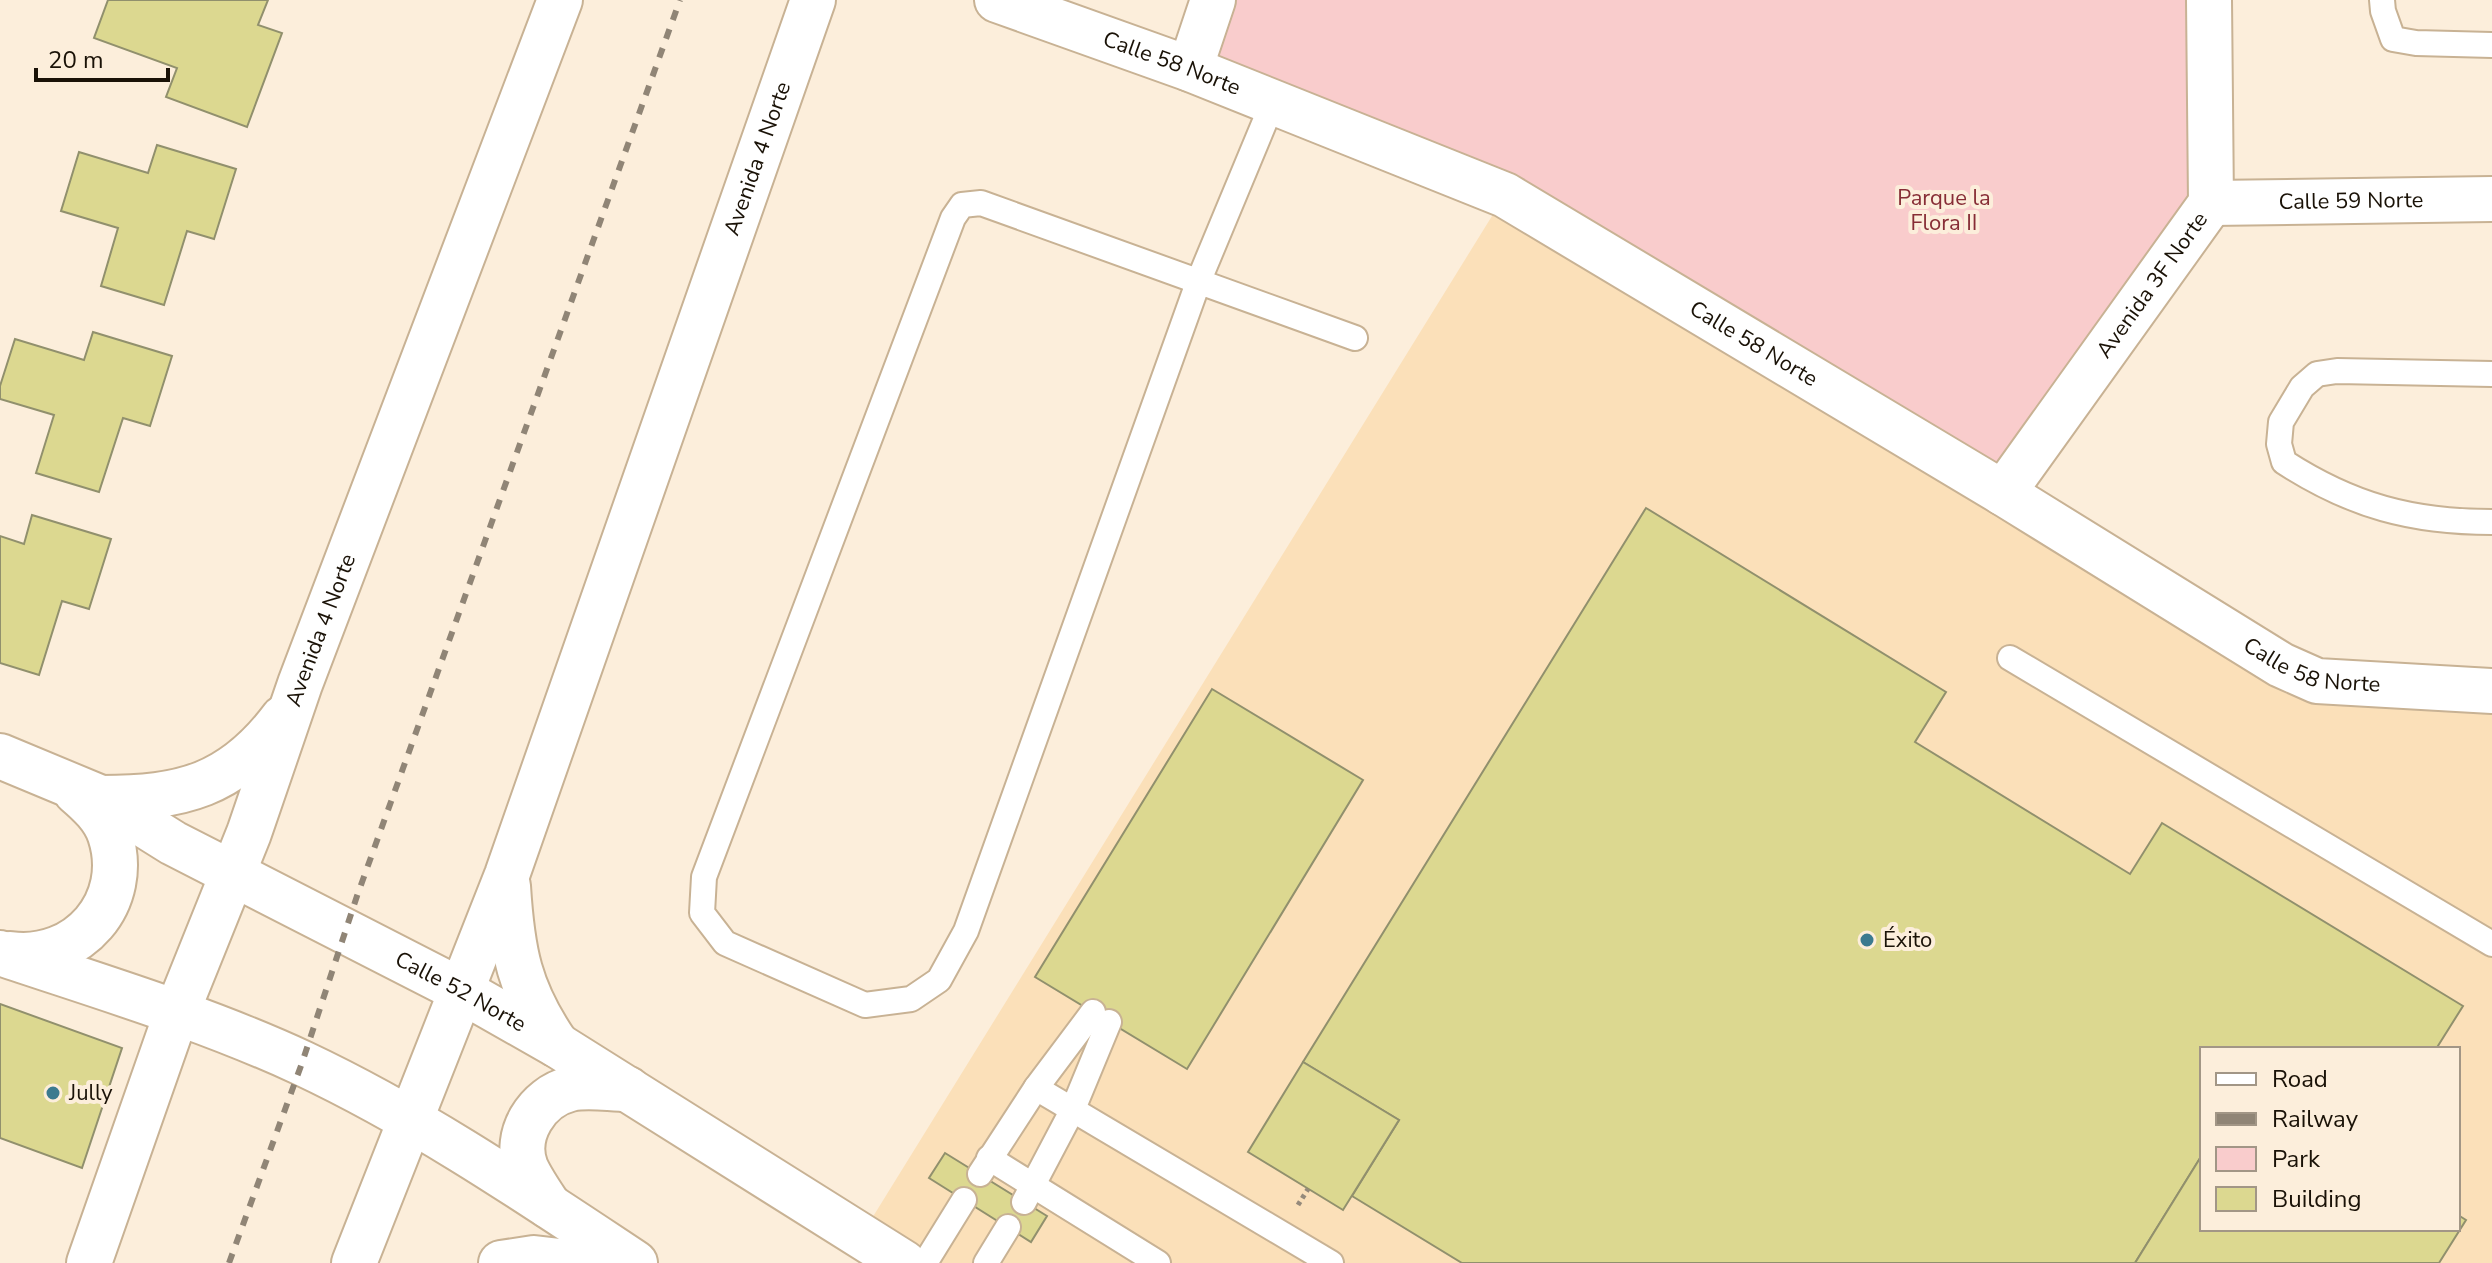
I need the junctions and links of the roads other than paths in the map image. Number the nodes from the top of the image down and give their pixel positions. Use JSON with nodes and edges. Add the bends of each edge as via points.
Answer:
{"nodes":[{"id":1,"x":560,"y":0,"type":"edge"},
{"id":2,"x":813,"y":0,"type":"edge"},
{"id":3,"x":997,"y":0,"type":"edge"},
{"id":4,"x":1213,"y":0,"type":"edge"},
{"id":5,"x":2209,"y":0,"type":"edge"},
{"id":6,"x":2382,"y":0,"type":"edge"},
{"id":7,"x":2492,"y":45,"type":"edge"},
{"id":8,"x":1190,"y":69,"type":"junction"},
{"id":9,"x":1273,"y":102,"type":"junction"},
{"id":10,"x":2492,"y":199,"type":"edge"},
{"id":11,"x":2211,"y":203,"type":"junction"},
{"id":12,"x":1199,"y":280,"type":"junction"},
{"id":13,"x":1355,"y":338,"type":"dead end"},
{"id":14,"x":2492,"y":374,"type":"edge"},
{"id":15,"x":2003,"y":493,"type":"junction"},
{"id":16,"x":2492,"y":522,"type":"edge"},
{"id":17,"x":2010,"y":658,"type":"dead end"},
{"id":18,"x":300,"y":684,"type":"junction"},
{"id":19,"x":2492,"y":691,"type":"edge"},
{"id":20,"x":0,"y":756,"type":"edge"},
{"id":21,"x":86,"y":792,"type":"junction"},
{"id":22,"x":233,"y":873,"type":"junction"},
{"id":23,"x":507,"y":875,"type":"junction"},
{"id":24,"x":2492,"y":944,"type":"edge"},
{"id":25,"x":0,"y":953,"type":"edge"},
{"id":26,"x":460,"y":990,"type":"junction"},
{"id":27,"x":177,"y":1012,"type":"junction"},
{"id":28,"x":557,"y":1045,"type":"junction"},
{"id":29,"x":1036,"y":1088,"type":"junction"},
{"id":30,"x":609,"y":1089,"type":"junction"},
{"id":31,"x":1073,"y":1109,"type":"junction"},
{"id":32,"x":410,"y":1120,"type":"junction"},
{"id":33,"x":541,"y":1194,"type":"junction"},
{"id":34,"x":1030,"y":1194,"type":"junction"},
{"id":35,"x":964,"y":1200,"type":"dead end"},
{"id":36,"x":1008,"y":1227,"type":"dead end"},
{"id":37,"x":89,"y":1263,"type":"edge"},
{"id":38,"x":354,"y":1263,"type":"edge"},
{"id":39,"x":501,"y":1263,"type":"edge"},
{"id":40,"x":577,"y":1263,"type":"edge"},
{"id":41,"x":635,"y":1263,"type":"edge"},
{"id":42,"x":904,"y":1263,"type":"edge"},
{"id":43,"x":925,"y":1263,"type":"edge"},
{"id":44,"x":986,"y":1263,"type":"edge"},
{"id":45,"x":1158,"y":1263,"type":"edge"},
{"id":46,"x":1331,"y":1263,"type":"edge"}],
"edges":[{"from":1,"to":18,"type":"main road","name":"Avenida 4 Norte"},
{"from":2,"to":23,"type":"main road","name":"Avenida 4 Norte"},
{"from":3,"to":8,"type":"main road","name":"Calle 58 Norte"},
{"from":4,"to":8,"type":"main road"},
{"from":5,"to":11,"type":"main road","name":"Avenida 3F Norte"},
{"from":6,"to":7,"type":"lane","via":[[2393,39]]},
{"from":8,"to":9,"type":"main road","name":"Calle 58 Norte"},
{"from":9,"to":12,"type":"lane"},
{"from":9,"to":15,"type":"main road","name":"Calle 58 Norte","via":[[1505,195]]},
{"from":10,"to":11,"type":"main road","name":"Calle 59 Norte"},
{"from":11,"to":15,"type":"main road","name":"Avenida 3F Norte"},
{"from":12,"to":12,"type":"lane","via":[[981,203],[962,205],[704,877],[702,913],[725,943],[865,1005],[911,999],[939,980],[966,931]]},
{"from":12,"to":13,"type":"lane"},
{"from":14,"to":16,"type":"lane","via":[[2317,374],[2302,387],[2281,422],[2279,444],[2284,462],[2376,509]]},
{"from":15,"to":19,"type":"main road","name":"Calle 58 Norte","via":[[2281,665],[2317,681]]},
{"from":17,"to":24,"type":"lane"},
{"from":18,"to":21,"type":"main road","via":[[282,720],[225,774],[189,790],[149,798]]},
{"from":18,"to":22,"type":"main road","name":"Avenida 4 Norte"},
{"from":20,"to":21,"type":"main road","name":"Calle 52 Norte"},
{"from":21,"to":22,"type":"main road","name":"Calle 52 Norte"},
{"from":21,"to":25,"type":"main road","via":[[110,834],[115,863],[112,890],[100,917],[55,951]]},
{"from":22,"to":26,"type":"main road","name":"Calle 52 Norte"},
{"from":22,"to":27,"type":"main road","name":"Avenida 4 Norte"},
{"from":23,"to":26,"type":"main road","name":"Avenida 4 Norte"},
{"from":23,"to":28,"type":"main road","via":[[520,973],[531,1004]]},
{"from":25,"to":27,"type":"main road"},
{"from":26,"to":28,"type":"main road","name":"Calle 52 Norte"},
{"from":26,"to":32,"type":"main road","name":"Avenida 4 Norte"},
{"from":27,"to":32,"type":"main road","via":[[302,1063]]},
{"from":27,"to":37,"type":"main road","name":"Avenida 4 Norte"},
{"from":28,"to":30,"type":"main road","name":"Calle 52 Norte"},
{"from":29,"to":31,"type":"lane"},
{"from":29,"to":31,"type":"lane","via":[[1101,1017]]},
{"from":29,"to":34,"type":"lane","via":[[984,1166]]},
{"from":30,"to":33,"type":"main road","via":[[571,1089],[537,1109],[523,1145],[525,1165]]},
{"from":30,"to":42,"type":"main road","name":"Calle 52 Norte"},
{"from":31,"to":34,"type":"lane"},
{"from":31,"to":46,"type":"lane"},
{"from":32,"to":33,"type":"main road"},
{"from":32,"to":38,"type":"main road","name":"Avenida 4 Norte"},
{"from":33,"to":41,"type":"main road"},
{"from":34,"to":45,"type":"lane"},
{"from":35,"to":43,"type":"lane"},
{"from":36,"to":44,"type":"lane"},
{"from":39,"to":40,"type":"main road","via":[[534,1258]]}]}
